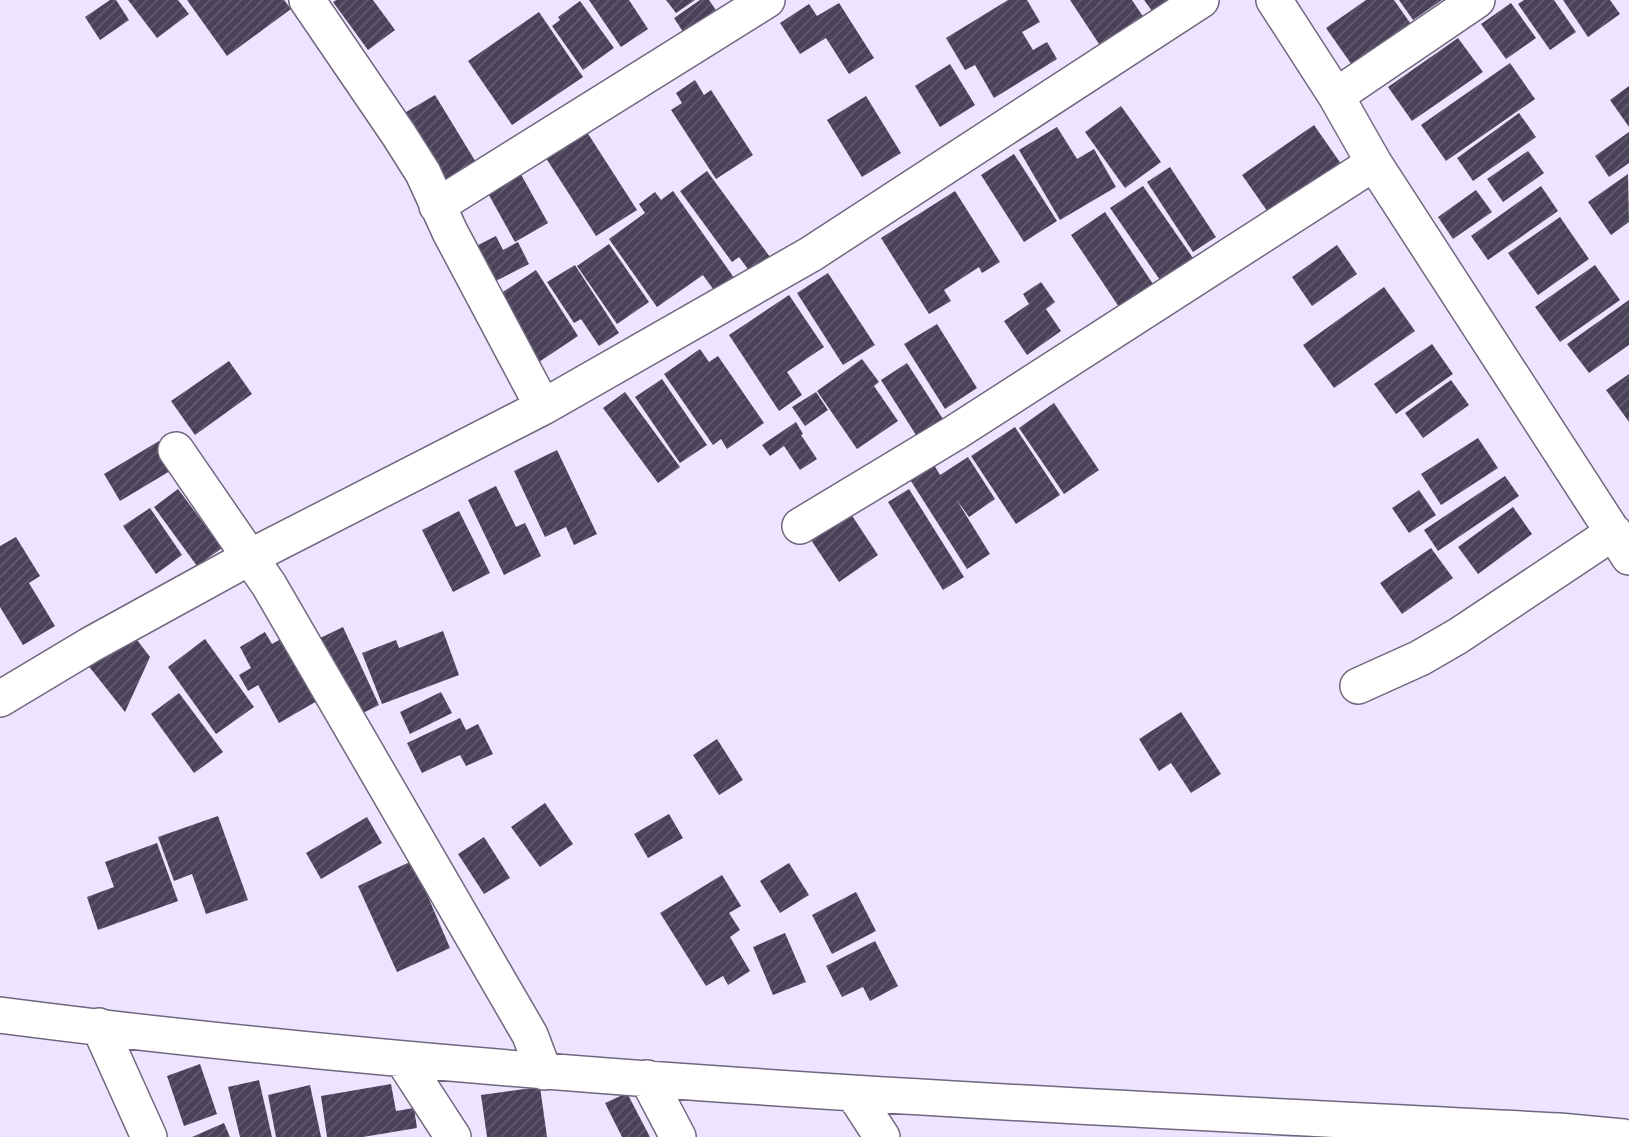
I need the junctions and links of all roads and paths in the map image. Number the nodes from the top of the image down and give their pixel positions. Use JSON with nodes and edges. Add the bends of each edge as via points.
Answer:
{"nodes":[{"id":1,"x":307,"y":0,"type":"edge"},
{"id":2,"x":767,"y":0,"type":"edge"},
{"id":3,"x":1201,"y":0,"type":"edge"},
{"id":4,"x":1274,"y":0,"type":"edge"},
{"id":5,"x":1477,"y":0,"type":"edge"},
{"id":6,"x":1336,"y":96,"type":"junction"},
{"id":7,"x":1374,"y":163,"type":"junction"},
{"id":8,"x":437,"y":206,"type":"junction"},
{"id":9,"x":543,"y":407,"type":"junction"},
{"id":10,"x":176,"y":450,"type":"dead end"},
{"id":11,"x":800,"y":526,"type":"dead end"},
{"id":12,"x":1622,"y":545,"type":"edge"},
{"id":13,"x":250,"y":557,"type":"junction"},
{"id":14,"x":1358,"y":686,"type":"dead end"},
{"id":15,"x":0,"y":699,"type":"edge"},
{"id":16,"x":0,"y":1015,"type":"edge"},
{"id":17,"x":99,"y":1026,"type":"junction"},
{"id":18,"x":403,"y":1060,"type":"junction"},
{"id":19,"x":544,"y":1072,"type":"junction"},
{"id":20,"x":647,"y":1078,"type":"junction"},
{"id":21,"x":854,"y":1094,"type":"junction"},
{"id":22,"x":1333,"y":1128,"type":"edge"},
{"id":23,"x":149,"y":1137,"type":"edge"},
{"id":24,"x":453,"y":1137,"type":"edge"},
{"id":25,"x":678,"y":1137,"type":"edge"},
{"id":26,"x":882,"y":1137,"type":"edge"},
{"id":27,"x":1623,"y":1137,"type":"edge"}],
"edges":[{"from":1,"to":8,"type":"street","via":[[400,135]]},
{"from":2,"to":8,"type":"street"},
{"from":3,"to":9,"type":"street","via":[[811,254]]},
{"from":4,"to":6,"type":"street"},
{"from":5,"to":6,"type":"street"},
{"from":6,"to":7,"type":"street"},
{"from":7,"to":11,"type":"street","via":[[957,432]]},
{"from":7,"to":12,"type":"street"},
{"from":8,"to":9,"type":"street"},
{"from":9,"to":13,"type":"street"},
{"from":10,"to":13,"type":"street"},
{"from":12,"to":14,"type":"street","via":[[1420,658]]},
{"from":13,"to":15,"type":"street"},
{"from":13,"to":19,"type":"street","via":[[530,1035]]},
{"from":16,"to":17,"type":"street"},
{"from":17,"to":18,"type":"street"},
{"from":17,"to":23,"type":"street"},
{"from":18,"to":19,"type":"street"},
{"from":18,"to":24,"type":"street"},
{"from":19,"to":20,"type":"street"},
{"from":20,"to":21,"type":"street"},
{"from":20,"to":25,"type":"street"},
{"from":21,"to":22,"type":"street"},
{"from":21,"to":26,"type":"street"},
{"from":22,"to":27,"type":"street","via":[[1559,1131]]}]}
